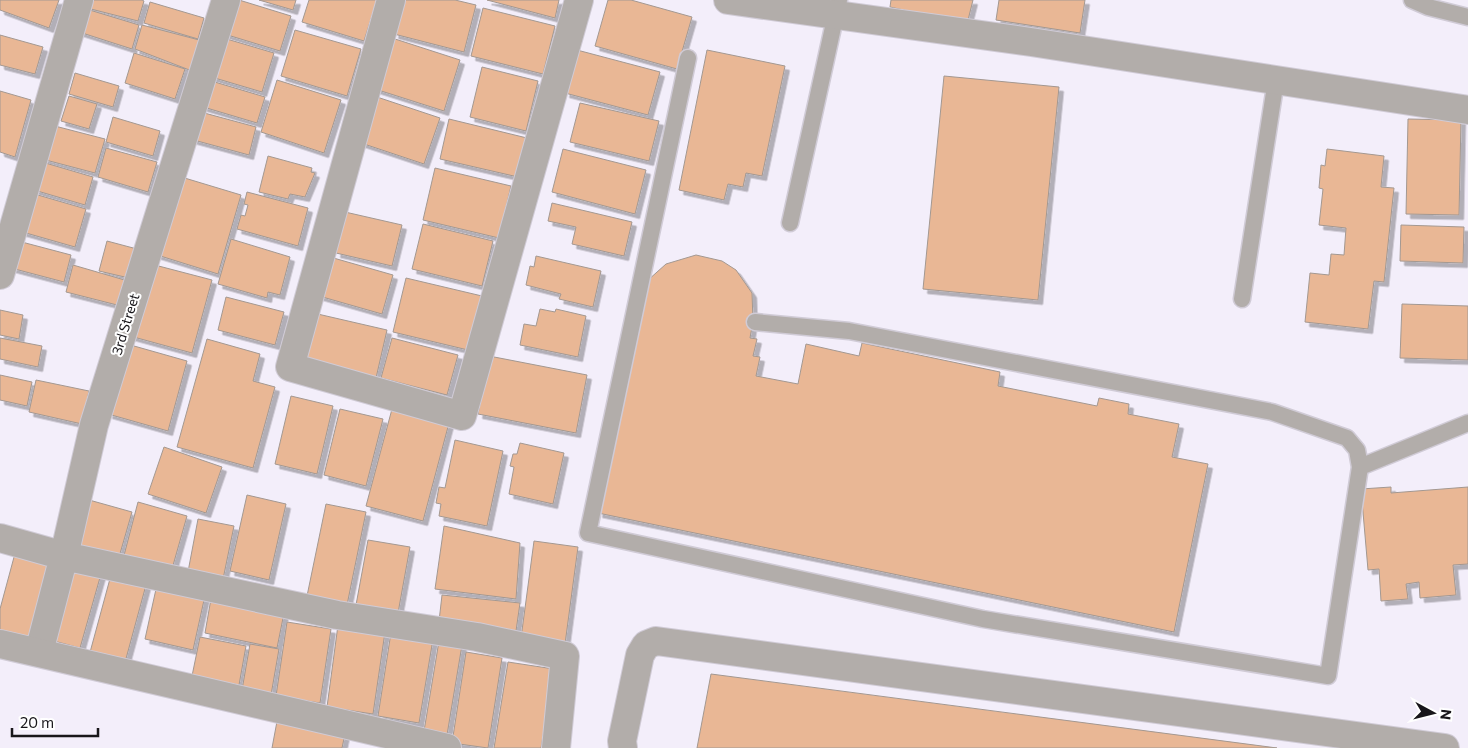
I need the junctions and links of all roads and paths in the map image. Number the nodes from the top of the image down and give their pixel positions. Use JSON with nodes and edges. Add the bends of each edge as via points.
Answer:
{"nodes":[{"id":1,"x":79,"y":0,"type":"edge"},
{"id":2,"x":226,"y":0,"type":"edge"},
{"id":3,"x":391,"y":0,"type":"edge"},
{"id":4,"x":579,"y":0,"type":"edge"},
{"id":5,"x":728,"y":0,"type":"edge"},
{"id":6,"x":1412,"y":0,"type":"edge"},
{"id":7,"x":837,"y":7,"type":"edge"},
{"id":8,"x":1468,"y":17,"type":"edge"},
{"id":9,"x":688,"y":58,"type":"dead end"},
{"id":10,"x":1276,"y":80,"type":"junction"},
{"id":11,"x":1468,"y":110,"type":"edge"},
{"id":12,"x":790,"y":223,"type":"dead end"},
{"id":13,"x":0,"y":275,"type":"edge"},
{"id":14,"x":1242,"y":299,"type":"dead end"},
{"id":15,"x":755,"y":322,"type":"dead end"},
{"id":16,"x":1468,"y":424,"type":"edge"},
{"id":17,"x":1360,"y":467,"type":"junction"},
{"id":18,"x":0,"y":538,"type":"edge"},
{"id":19,"x":64,"y":556,"type":"junction"},
{"id":20,"x":0,"y":644,"type":"edge"},
{"id":21,"x":39,"y":652,"type":"junction"},
{"id":22,"x":447,"y":748,"type":"edge"},
{"id":23,"x":556,"y":748,"type":"edge"},
{"id":24,"x":623,"y":748,"type":"edge"},
{"id":25,"x":1445,"y":748,"type":"edge"}],
"edges":[{"from":1,"to":13,"type":"street"},
{"from":2,"to":19,"type":"street","name":"3rd Street","via":[[94,425]]},
{"from":3,"to":4,"type":"street","via":[[290,367],[462,416]]},
{"from":5,"to":7,"type":"street"},
{"from":6,"to":8,"type":"lane","via":[[1428,8]]},
{"from":7,"to":10,"type":"street","via":[[1031,42]]},
{"from":7,"to":12,"type":"lane"},
{"from":9,"to":17,"type":"lane","via":[[588,533],[983,619],[1328,676]]},
{"from":10,"to":11,"type":"street"},
{"from":10,"to":14,"type":"lane"},
{"from":15,"to":17,"type":"lane","via":[[849,331],[1272,412],[1348,438],[1358,450]]},
{"from":16,"to":17,"type":"lane"},
{"from":18,"to":19,"type":"street"},
{"from":19,"to":21,"type":"street","name":"3rd Street"},
{"from":19,"to":23,"type":"street","via":[[337,615],[477,636],[565,656]]},
{"from":20,"to":21,"type":"street"},
{"from":21,"to":22,"type":"street"},
{"from":24,"to":25,"type":"street","via":[[640,655],[646,645],[656,641]]}]}
